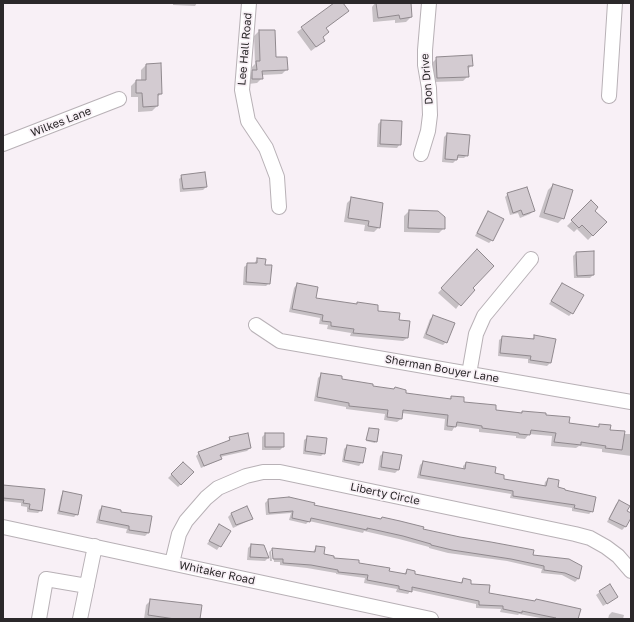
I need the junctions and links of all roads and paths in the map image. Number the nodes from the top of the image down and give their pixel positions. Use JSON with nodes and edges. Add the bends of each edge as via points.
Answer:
{"nodes":[{"id":1,"x":249,"y":3,"type":"edge"},
{"id":2,"x":429,"y":3,"type":"edge"},
{"id":3,"x":615,"y":3,"type":"edge"},
{"id":4,"x":609,"y":96,"type":"dead end"},
{"id":5,"x":119,"y":99,"type":"dead end"},
{"id":6,"x":3,"y":144,"type":"edge"},
{"id":7,"x":421,"y":154,"type":"dead end"},
{"id":8,"x":279,"y":207,"type":"dead end"},
{"id":9,"x":531,"y":259,"type":"dead end"},
{"id":10,"x":256,"y":325,"type":"dead end"},
{"id":11,"x":469,"y":374,"type":"junction"},
{"id":12,"x":631,"y":402,"type":"edge"},
{"id":13,"x":3,"y":527,"type":"edge"},
{"id":14,"x":95,"y":546,"type":"junction"},
{"id":15,"x":172,"y":563,"type":"junction"},
{"id":16,"x":631,"y":571,"type":"edge"},
{"id":17,"x":87,"y":586,"type":"junction"},
{"id":18,"x":39,"y":619,"type":"edge"},
{"id":19,"x":80,"y":619,"type":"edge"},
{"id":20,"x":431,"y":619,"type":"edge"}],
"edges":[{"from":1,"to":8,"type":"street","name":"Lee Hall Road","via":[[242,90],[248,121],[266,148],[277,177]]},
{"from":2,"to":7,"type":"street","name":"Don Drive","via":[[425,65],[430,115]]},
{"from":3,"to":4,"type":"street"},
{"from":5,"to":6,"type":"street","name":"Wilkes Lane"},
{"from":9,"to":11,"type":"street","via":[[484,316],[476,334]]},
{"from":10,"to":11,"type":"street","name":"Sherman Bouyer Lane","via":[[280,341]]},
{"from":11,"to":12,"type":"street","name":"Sherman Bouyer Lane"},
{"from":13,"to":14,"type":"street","name":"Whitaker Road"},
{"from":14,"to":15,"type":"street","name":"Whitaker Road"},
{"from":14,"to":17,"type":"street"},
{"from":15,"to":16,"type":"street","name":"Liberty Circle","via":[[182,527],[206,498],[218,488],[246,476],[280,472],[590,538],[618,556]]},
{"from":15,"to":20,"type":"street","name":"Whitaker Road"},
{"from":17,"to":18,"type":"street","via":[[46,579]]},
{"from":17,"to":19,"type":"street"}]}
